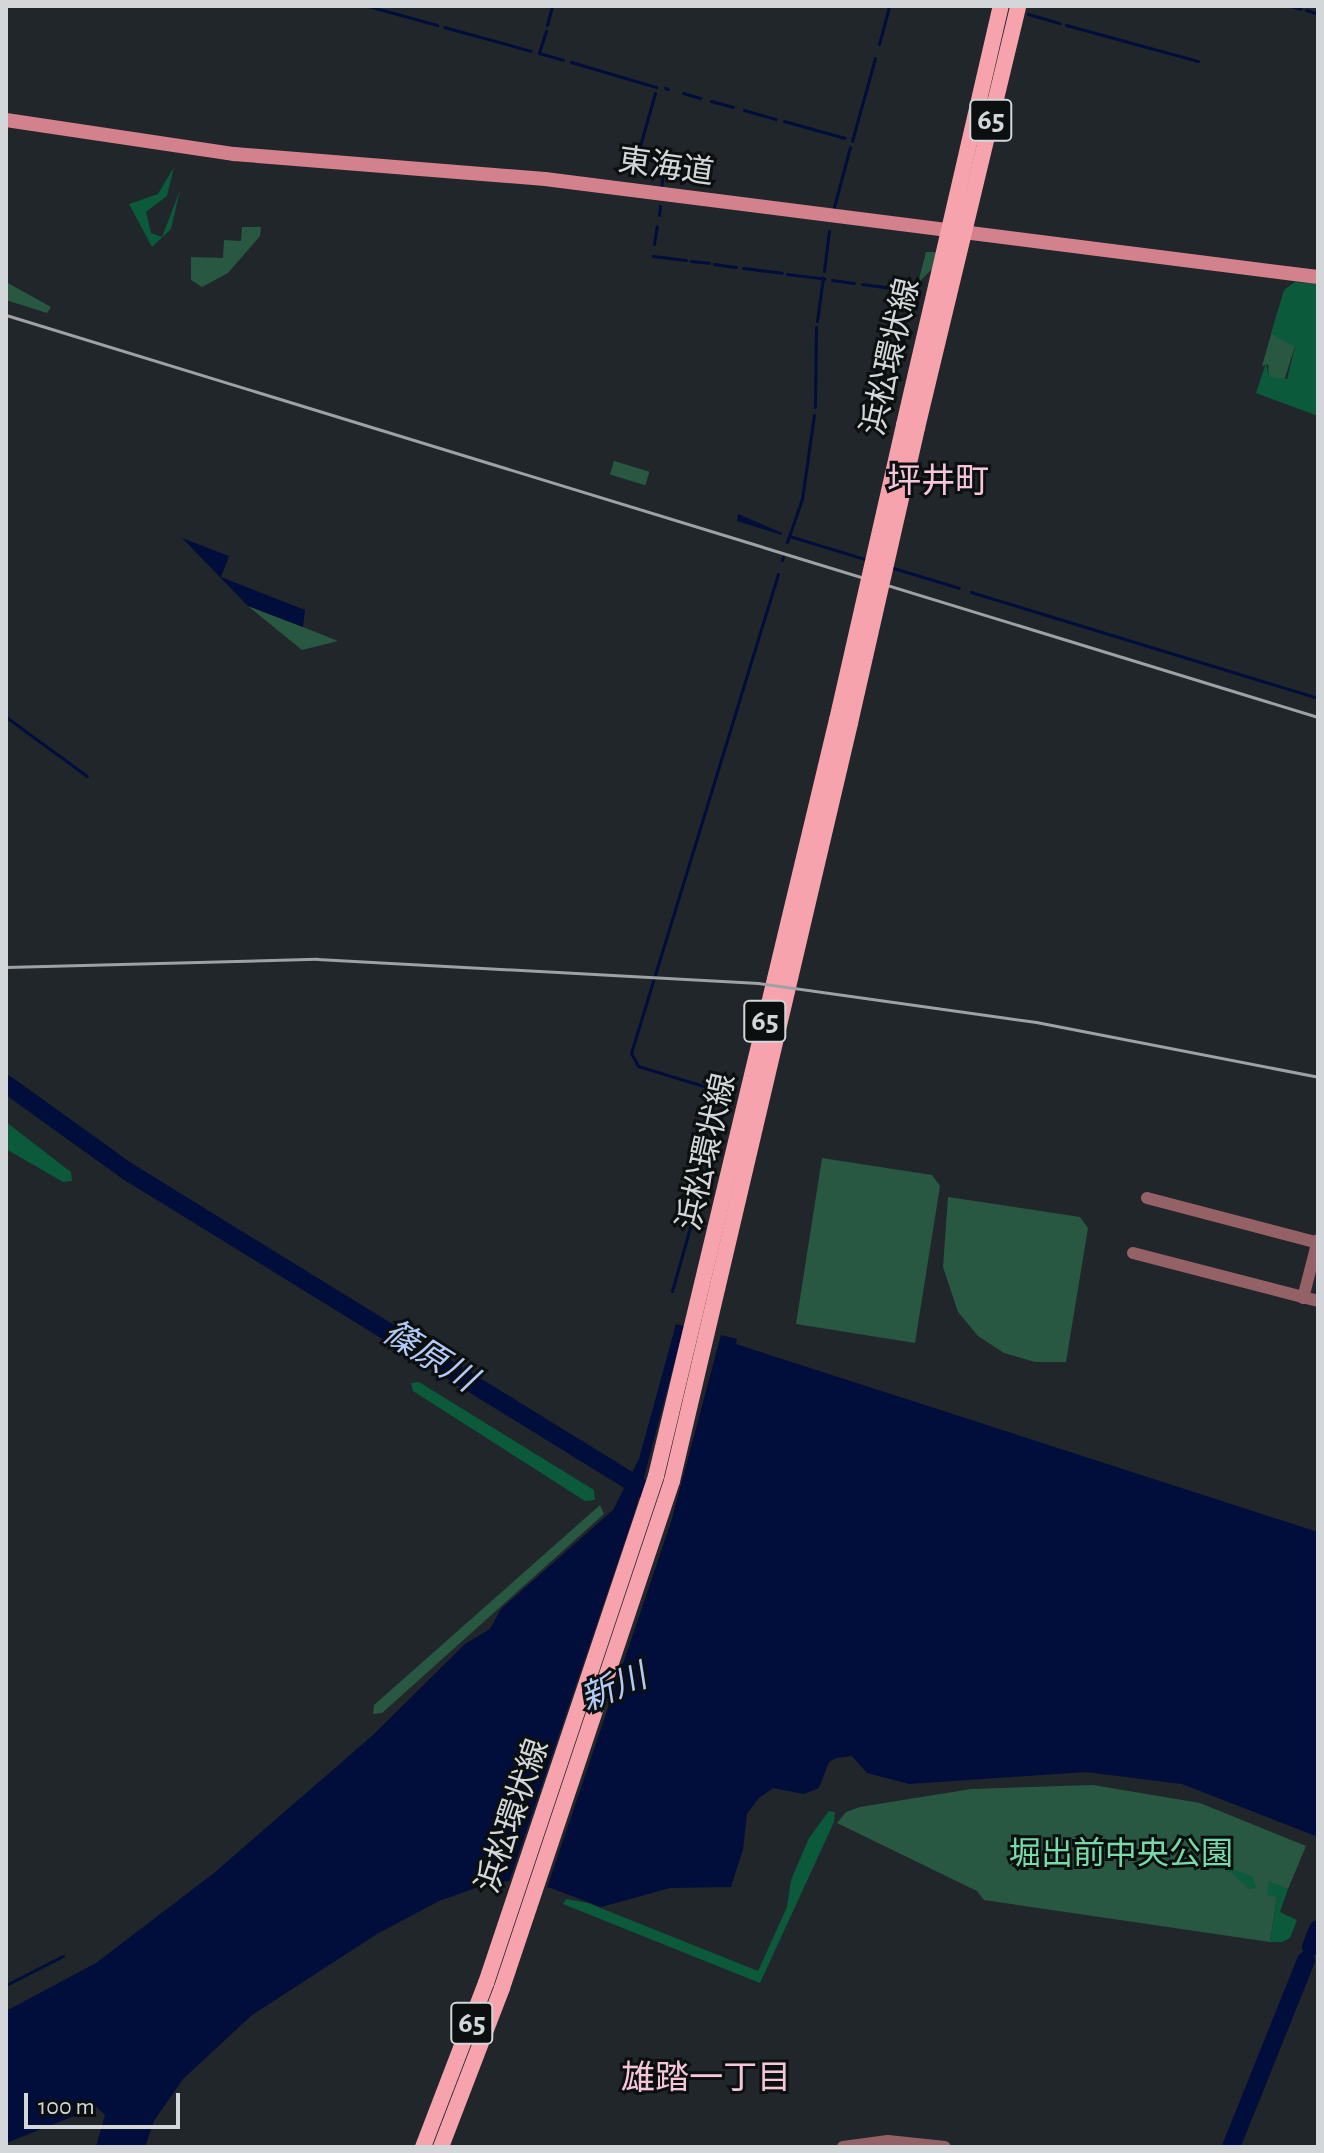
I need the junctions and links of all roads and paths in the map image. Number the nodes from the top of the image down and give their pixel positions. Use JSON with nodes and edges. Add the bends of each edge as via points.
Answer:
{"nodes":[{"id":1,"x":1001,"y":6,"type":"edge"},
{"id":2,"x":1018,"y":6,"type":"edge"},
{"id":3,"x":6,"y":120,"type":"edge"},
{"id":4,"x":956,"y":233,"type":"junction"},
{"id":5,"x":1318,"y":277,"type":"edge"},
{"id":6,"x":1147,"y":1198,"type":"dead end"},
{"id":7,"x":1318,"y":1242,"type":"edge"},
{"id":8,"x":1133,"y":1253,"type":"dead end"},
{"id":9,"x":1303,"y":1298,"type":"junction"},
{"id":10,"x":1318,"y":1301,"type":"edge"},
{"id":11,"x":523,"y":1899,"type":"junction"},
{"id":12,"x":423,"y":2147,"type":"edge"},
{"id":13,"x":441,"y":2147,"type":"edge"},
{"id":14,"x":843,"y":2147,"type":"edge"},
{"id":15,"x":945,"y":2147,"type":"edge"}],
"edges":[{"from":1,"to":4,"type":"main road","name":"浜松環状線","number":"65"},
{"from":2,"to":4,"type":"main road","name":"浜松環状線","number":"65"},
{"from":3,"to":4,"type":"main road","name":"東海道","via":[[251,156],[545,179]]},
{"from":4,"to":5,"type":"main road","name":"東海道"},
{"from":4,"to":11,"type":"main road","name":"浜松環状線","number":"65","bridge":true,"via":[[705,1319]]},
{"from":6,"to":7,"type":"street"},
{"from":7,"to":9,"type":"street"},
{"from":8,"to":9,"type":"street"},
{"from":9,"to":10,"type":"street"},
{"from":11,"to":12,"type":"main road","name":"浜松環状線","number":"65"},
{"from":11,"to":13,"type":"main road","name":"浜松環状線","number":"65"},
{"from":14,"to":15,"type":"street","via":[[888,2141]]}]}
